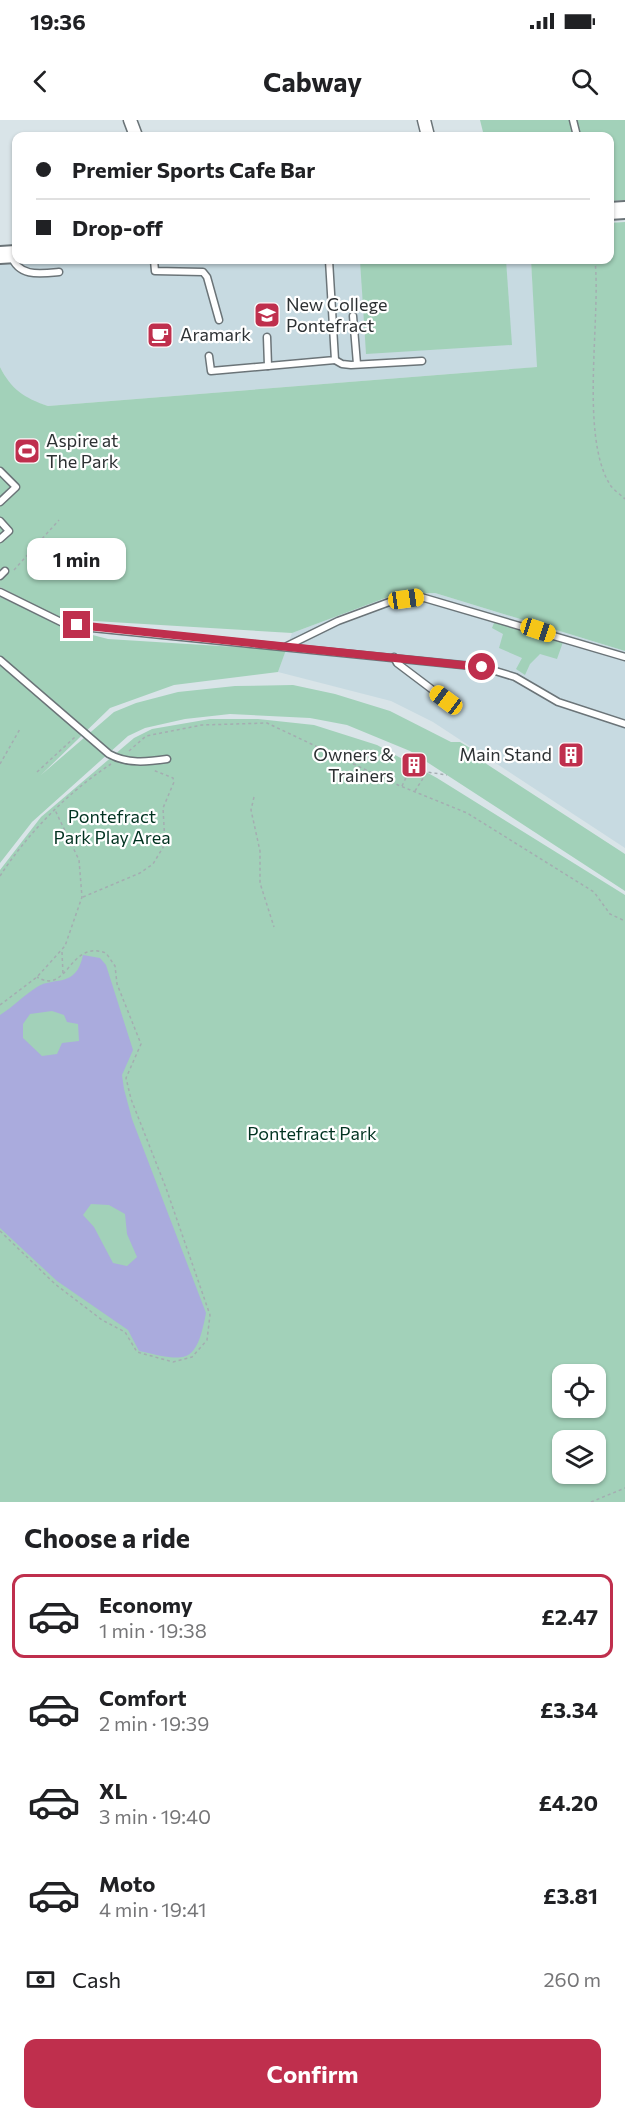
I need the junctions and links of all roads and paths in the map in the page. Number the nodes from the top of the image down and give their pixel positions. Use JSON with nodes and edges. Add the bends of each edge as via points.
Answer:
{"nodes":[{"id":1,"x":13,"y":264,"type":"edge"},
{"id":2,"x":154,"y":264,"type":"edge"},
{"id":3,"x":329,"y":264,"type":"edge"},
{"id":4,"x":595,"y":264,"type":"edge"},
{"id":5,"x":59,"y":272,"type":"dead end"},
{"id":6,"x":353,"y":315,"type":"dead end"},
{"id":7,"x":219,"y":320,"type":"dead end"},
{"id":8,"x":267,"y":337,"type":"dead end"},
{"id":9,"x":209,"y":356,"type":"dead end"},
{"id":10,"x":335,"y":360,"type":"junction"},
{"id":11,"x":422,"y":361,"type":"dead end"},
{"id":12,"x":357,"y":364,"type":"junction"},
{"id":13,"x":268,"y":366,"type":"junction"},
{"id":14,"x":0,"y":471,"type":"edge"},
{"id":15,"x":625,"y":499,"type":"edge"},
{"id":16,"x":0,"y":502,"type":"edge"},
{"id":17,"x":59,"y":520,"type":"dead end"},
{"id":18,"x":0,"y":521,"type":"edge"},
{"id":19,"x":0,"y":539,"type":"edge"},
{"id":20,"x":4,"y":574,"type":"edge"},
{"id":21,"x":0,"y":592,"type":"edge"},
{"id":22,"x":286,"y":646,"type":"junction"},
{"id":23,"x":394,"y":657,"type":"junction"},
{"id":24,"x":625,"y":657,"type":"edge"},
{"id":25,"x":0,"y":660,"type":"edge"},
{"id":26,"x":446,"y":700,"type":"dead end"},
{"id":27,"x":625,"y":724,"type":"edge"},
{"id":28,"x":20,"y":729,"type":"dead end"},
{"id":29,"x":82,"y":731,"type":"junction"},
{"id":30,"x":119,"y":759,"type":"junction"},
{"id":31,"x":167,"y":759,"type":"dead end"},
{"id":32,"x":141,"y":761,"type":"junction"},
{"id":33,"x":0,"y":764,"type":"edge"},
{"id":34,"x":410,"y":769,"type":"dead end"},
{"id":35,"x":37,"y":772,"type":"dead end"},
{"id":36,"x":447,"y":775,"type":"dead end"},
{"id":37,"x":402,"y":787,"type":"junction"},
{"id":38,"x":414,"y":792,"type":"junction"},
{"id":39,"x":254,"y":797,"type":"dead end"},
{"id":40,"x":55,"y":810,"type":"junction"},
{"id":41,"x":0,"y":876,"type":"edge"},
{"id":42,"x":82,"y":897,"type":"junction"},
{"id":43,"x":625,"y":921,"type":"edge"},
{"id":44,"x":274,"y":927,"type":"dead end"},
{"id":45,"x":62,"y":950,"type":"junction"},
{"id":46,"x":63,"y":975,"type":"junction"},
{"id":47,"x":37,"y":977,"type":"junction"},
{"id":48,"x":0,"y":1005,"type":"edge"},
{"id":49,"x":0,"y":1231,"type":"edge"},
{"id":50,"x":625,"y":1488,"type":"edge"},
{"id":51,"x":591,"y":1502,"type":"edge"}],
"edges":[{"from":1,"to":5,"type":"lane","via":[[20,271]]},
{"from":2,"to":7,"type":"lane","via":[[155,271],[203,272]]},
{"from":3,"to":10,"type":"lane"},
{"from":4,"to":15,"type":"path","via":[[597,437],[609,484]]},
{"from":6,"to":12,"type":"lane"},
{"from":8,"to":13,"type":"lane"},
{"from":9,"to":13,"type":"lane","via":[[211,371]]},
{"from":10,"to":12,"type":"lane"},
{"from":10,"to":13,"type":"lane"},
{"from":11,"to":12,"type":"lane"},
{"from":14,"to":16,"type":"lane","via":[[16,487]]},
{"from":17,"to":20,"type":"path","via":[[23,563]]},
{"from":18,"to":19,"type":"lane","via":[[9,531]]},
{"from":21,"to":22,"type":"lane","via":[[61,622]]},
{"from":22,"to":23,"type":"lane"},
{"from":22,"to":24,"type":"lane","via":[[392,601],[421,597]]},
{"from":23,"to":26,"type":"lane"},
{"from":23,"to":27,"type":"lane","via":[[491,669],[558,702]]},
{"from":25,"to":29,"type":"lane"},
{"from":28,"to":33,"type":"path"},
{"from":29,"to":30,"type":"lane"},
{"from":29,"to":35,"type":"path"},
{"from":30,"to":32,"type":"lane"},
{"from":30,"to":37,"type":"path","via":[[146,736],[202,725],[267,723]]},
{"from":30,"to":40,"type":"path"},
{"from":31,"to":32,"type":"lane"},
{"from":32,"to":42,"type":"path","via":[[174,782],[163,808],[162,851],[140,873]]},
{"from":34,"to":37,"type":"path"},
{"from":36,"to":38,"type":"path","via":[[427,772]]},
{"from":37,"to":38,"type":"path"},
{"from":38,"to":43,"type":"path","via":[[467,813],[594,892],[610,915]]},
{"from":39,"to":44,"type":"path","via":[[251,810],[260,851],[260,883]]},
{"from":40,"to":41,"type":"path"},
{"from":40,"to":42,"type":"path","via":[[79,860]]},
{"from":42,"to":45,"type":"path"},
{"from":45,"to":46,"type":"path"},
{"from":45,"to":47,"type":"path"},
{"from":46,"to":47,"type":"path","via":[[49,981]]},
{"from":46,"to":49,"type":"path","via":[[83,952],[92,950],[106,953],[115,966],[117,984],[141,1044],[126,1078],[130,1100],[166,1188],[210,1315],[207,1340],[192,1357],[173,1362],[137,1352],[126,1332],[102,1320],[55,1284]]},
{"from":47,"to":48,"type":"path"},
{"from":50,"to":51,"type":"path"}]}
